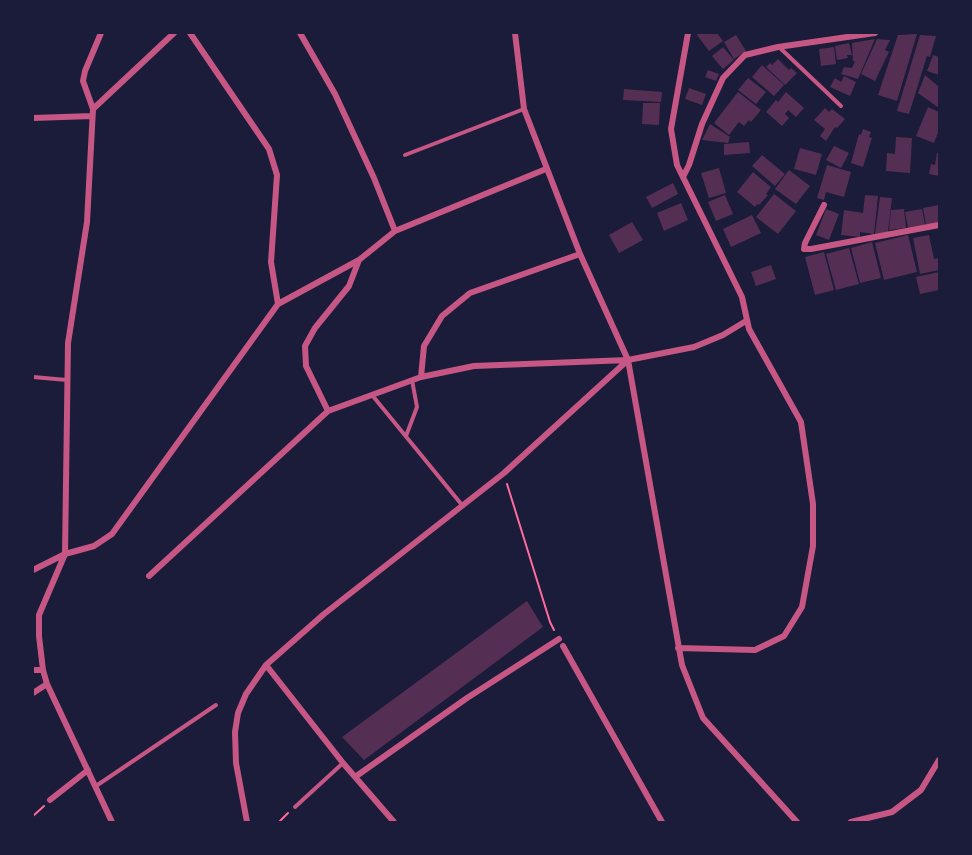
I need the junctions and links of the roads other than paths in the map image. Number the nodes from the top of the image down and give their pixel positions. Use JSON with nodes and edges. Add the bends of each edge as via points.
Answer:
{"nodes":[{"id":1,"x":100,"y":33,"type":"edge"},
{"id":2,"x":174,"y":33,"type":"edge"},
{"id":3,"x":190,"y":33,"type":"edge"},
{"id":4,"x":300,"y":33,"type":"edge"},
{"id":5,"x":515,"y":33,"type":"edge"},
{"id":6,"x":688,"y":33,"type":"edge"},
{"id":7,"x":875,"y":33,"type":"edge"},
{"id":8,"x":778,"y":47,"type":"junction"},
{"id":9,"x":841,"y":106,"type":"dead end"},
{"id":10,"x":524,"y":109,"type":"junction"},
{"id":11,"x":92,"y":112,"type":"junction"},
{"id":12,"x":33,"y":118,"type":"edge"},
{"id":13,"x":405,"y":155,"type":"dead end"},
{"id":14,"x":546,"y":169,"type":"junction"},
{"id":15,"x":683,"y":177,"type":"junction"},
{"id":16,"x":824,"y":206,"type":"dead end"},
{"id":17,"x":939,"y":225,"type":"edge"},
{"id":18,"x":394,"y":231,"type":"junction"},
{"id":19,"x":580,"y":254,"type":"junction"},
{"id":20,"x":359,"y":260,"type":"junction"},
{"id":21,"x":278,"y":304,"type":"junction"},
{"id":22,"x":746,"y":321,"type":"junction"},
{"id":23,"x":628,"y":360,"type":"junction"},
{"id":24,"x":33,"y":377,"type":"edge"},
{"id":25,"x":421,"y":377,"type":"junction"},
{"id":26,"x":67,"y":380,"type":"junction"},
{"id":27,"x":412,"y":380,"type":"junction"},
{"id":28,"x":372,"y":395,"type":"junction"},
{"id":29,"x":327,"y":411,"type":"junction"},
{"id":30,"x":406,"y":436,"type":"junction"},
{"id":31,"x":463,"y":505,"type":"junction"},
{"id":32,"x":65,"y":554,"type":"junction"},
{"id":33,"x":33,"y":570,"type":"edge"},
{"id":34,"x":149,"y":576,"type":"dead end"},
{"id":35,"x":678,"y":648,"type":"junction"},
{"id":36,"x":266,"y":665,"type":"junction"},
{"id":37,"x":33,"y":670,"type":"edge"},
{"id":38,"x":43,"y":670,"type":"junction"},
{"id":39,"x":47,"y":684,"type":"junction"},
{"id":40,"x":33,"y":693,"type":"edge"},
{"id":41,"x":216,"y":705,"type":"dead end"},
{"id":42,"x":939,"y":760,"type":"edge"},
{"id":43,"x":343,"y":763,"type":"junction"},
{"id":44,"x":88,"y":770,"type":"junction"},
{"id":45,"x":355,"y":777,"type":"junction"},
{"id":46,"x":96,"y":786,"type":"junction"},
{"id":47,"x":50,"y":800,"type":"road end"},
{"id":48,"x":295,"y":807,"type":"road end"},
{"id":49,"x":112,"y":822,"type":"edge"},
{"id":50,"x":247,"y":822,"type":"edge"},
{"id":51,"x":394,"y":822,"type":"edge"},
{"id":52,"x":662,"y":822,"type":"edge"},
{"id":53,"x":797,"y":822,"type":"edge"},
{"id":54,"x":851,"y":822,"type":"edge"}],
"edges":[{"from":1,"to":11,"type":"street","via":[[83,81]]},
{"from":2,"to":11,"type":"street"},
{"from":3,"to":21,"type":"street","via":[[269,149],[277,175],[271,262]]},
{"from":4,"to":18,"type":"street","via":[[335,94]]},
{"from":5,"to":10,"type":"street"},
{"from":6,"to":15,"type":"street","via":[[671,129]]},
{"from":7,"to":8,"type":"street"},
{"from":8,"to":9,"type":"lane"},
{"from":8,"to":15,"type":"street","via":[[745,55],[723,78]]},
{"from":10,"to":13,"type":"lane"},
{"from":10,"to":14,"type":"street"},
{"from":11,"to":12,"type":"street"},
{"from":11,"to":26,"type":"street","via":[[87,222],[68,343]]},
{"from":14,"to":18,"type":"street"},
{"from":14,"to":19,"type":"street"},
{"from":15,"to":22,"type":"street","via":[[742,297]]},
{"from":16,"to":17,"type":"street","via":[[804,249]]},
{"from":18,"to":20,"type":"street"},
{"from":19,"to":23,"type":"street"},
{"from":19,"to":25,"type":"street","via":[[470,293],[442,316],[424,346]]},
{"from":20,"to":21,"type":"street"},
{"from":20,"to":29,"type":"street","via":[[349,286],[305,346],[306,366]]},
{"from":21,"to":32,"type":"street","via":[[112,534],[94,546]]},
{"from":22,"to":23,"type":"street","via":[[694,347]]},
{"from":22,"to":35,"type":"street","via":[[801,422],[813,504],[809,578],[802,607],[784,636],[755,650]]},
{"from":23,"to":25,"type":"street","via":[[474,366]]},
{"from":23,"to":31,"type":"street","via":[[504,473]]},
{"from":23,"to":35,"type":"street"},
{"from":24,"to":26,"type":"lane"},
{"from":25,"to":27,"type":"street"},
{"from":26,"to":32,"type":"street"},
{"from":27,"to":28,"type":"street"},
{"from":27,"to":30,"type":"lane","via":[[417,407]]},
{"from":28,"to":29,"type":"street"},
{"from":28,"to":30,"type":"lane"},
{"from":29,"to":34,"type":"street"},
{"from":30,"to":31,"type":"lane"},
{"from":31,"to":36,"type":"street","via":[[324,614]]},
{"from":32,"to":33,"type":"street"},
{"from":32,"to":38,"type":"street","via":[[39,615]]},
{"from":35,"to":53,"type":"street","via":[[703,718]]},
{"from":36,"to":43,"type":"street"},
{"from":36,"to":50,"type":"street","via":[[246,694],[235,732],[236,763]]},
{"from":37,"to":38,"type":"street"},
{"from":38,"to":39,"type":"street"},
{"from":39,"to":40,"type":"street"},
{"from":39,"to":44,"type":"street"},
{"from":41,"to":46,"type":"lane"},
{"from":42,"to":54,"type":"street","via":[[921,790],[892,812]]},
{"from":43,"to":45,"type":"street"},
{"from":43,"to":48,"type":"lane"},
{"from":44,"to":46,"type":"street"},
{"from":44,"to":47,"type":"street"},
{"from":45,"to":51,"type":"street"},
{"from":45,"to":52,"type":"street","via":[[467,698],[561,642]]},
{"from":46,"to":49,"type":"street"}]}
